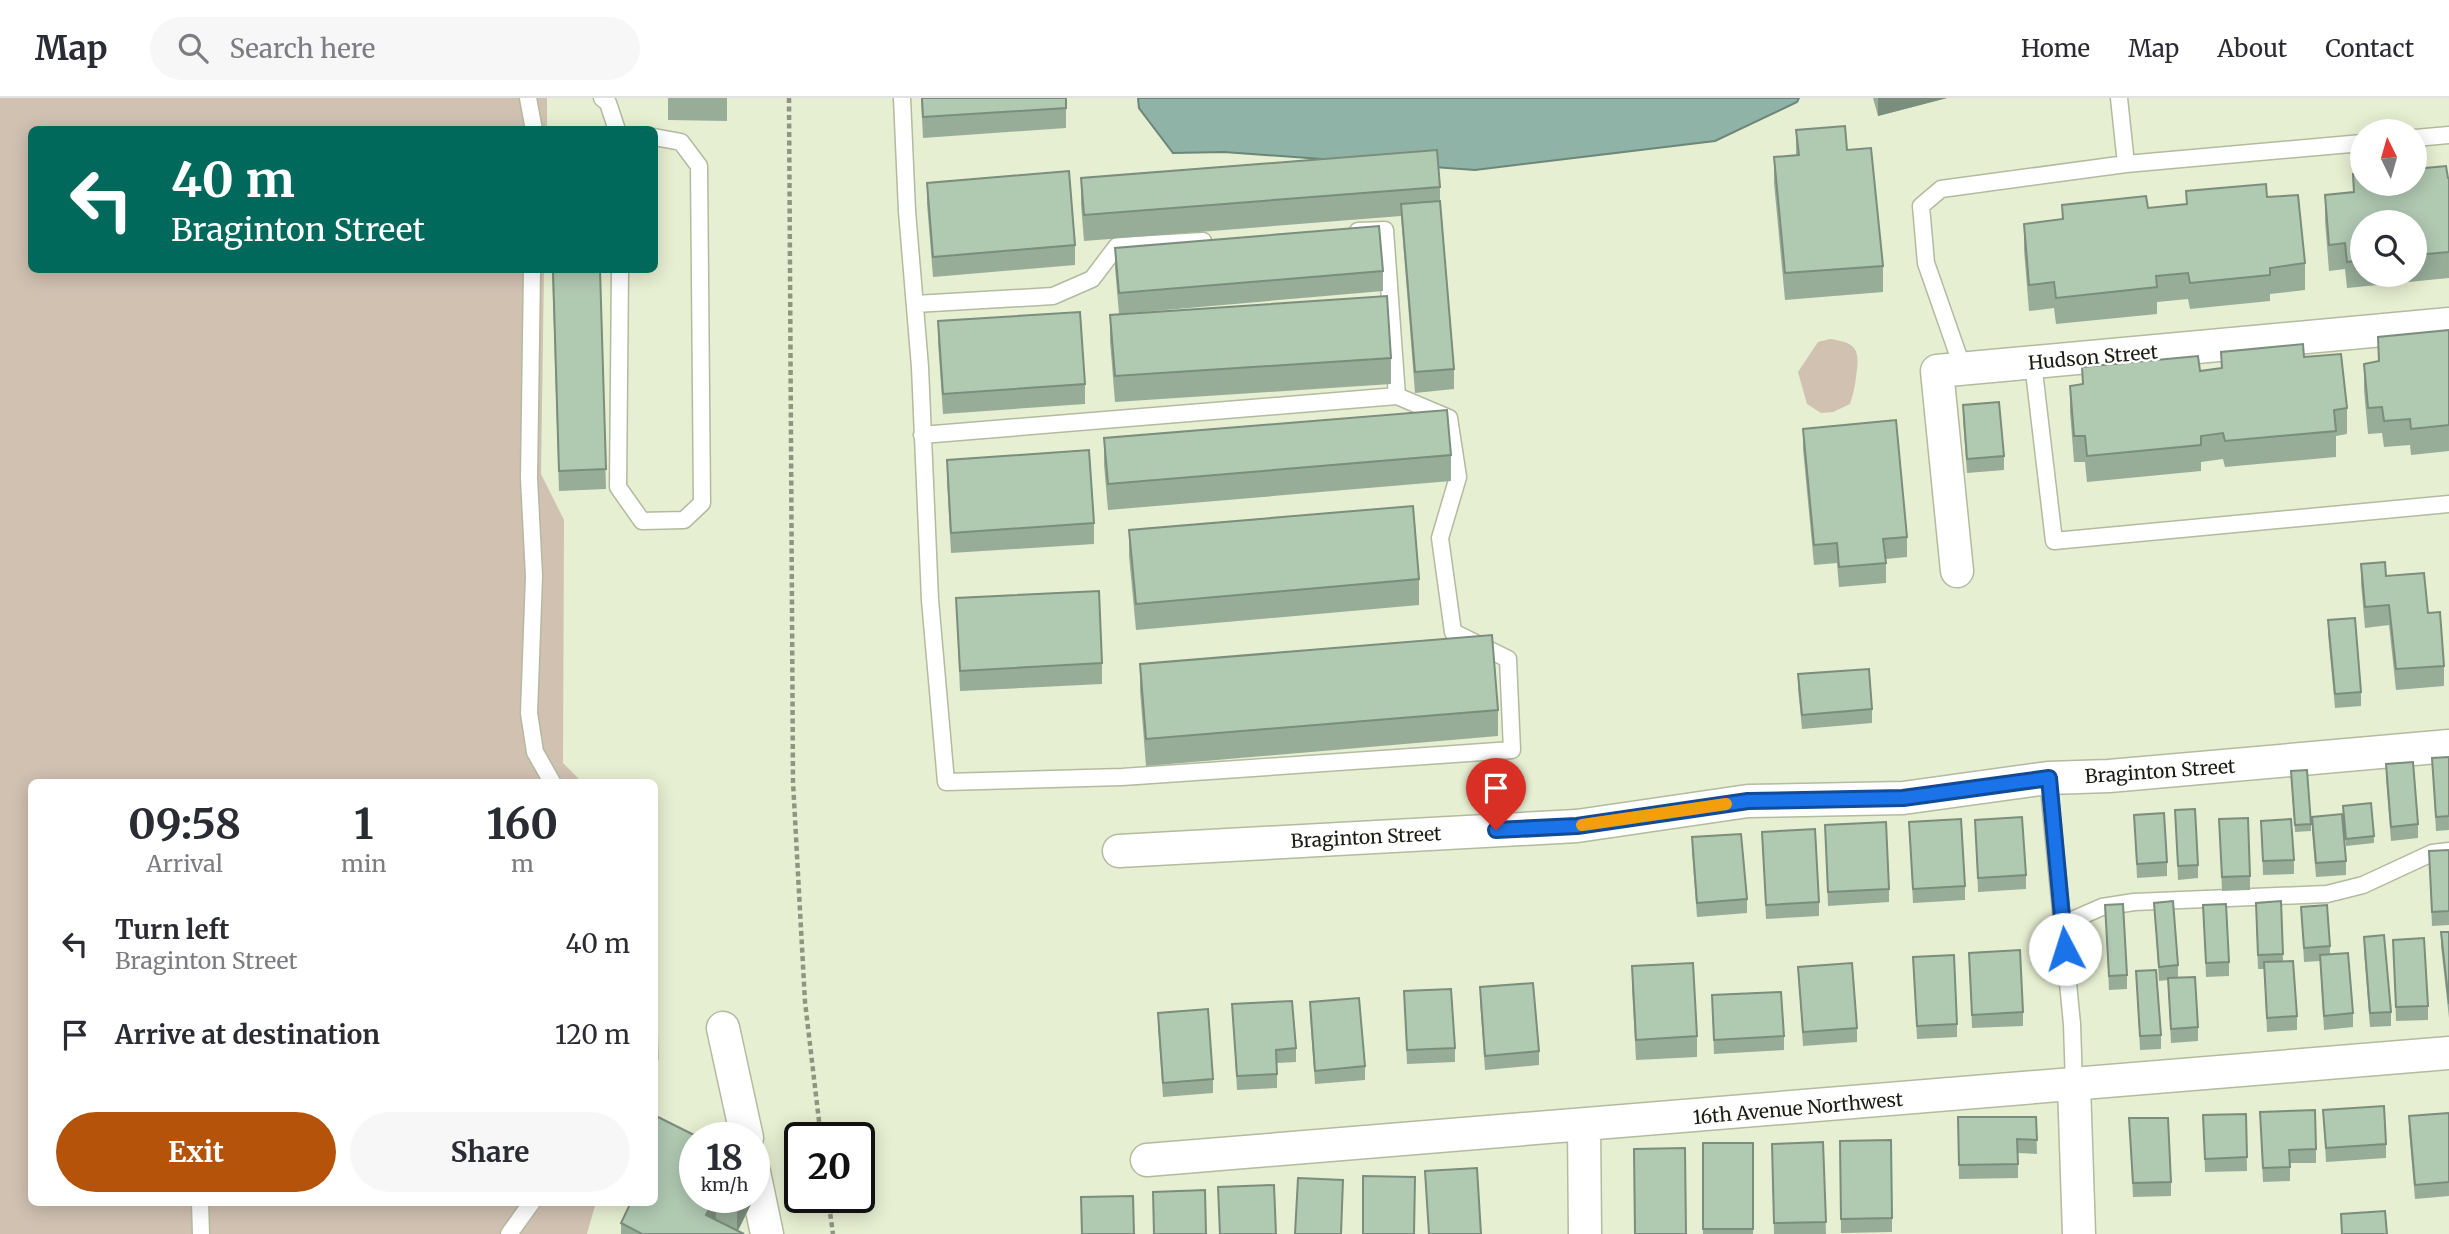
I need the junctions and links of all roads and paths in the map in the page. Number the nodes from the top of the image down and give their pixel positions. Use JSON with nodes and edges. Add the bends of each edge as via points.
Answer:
{"nodes":[{"id":1,"x":528,"y":98,"type":"edge"},
{"id":2,"x":602,"y":98,"type":"edge"},
{"id":3,"x":789,"y":98,"type":"edge"},
{"id":4,"x":902,"y":98,"type":"edge"},
{"id":5,"x":2119,"y":98,"type":"edge"},
{"id":6,"x":533,"y":126,"type":"edge"},
{"id":7,"x":616,"y":126,"type":"edge"},
{"id":8,"x":2449,"y":135,"type":"edge"},
{"id":9,"x":2427,"y":137,"type":"edge"},
{"id":10,"x":658,"y":138,"type":"edge"},
{"id":11,"x":2350,"y":144,"type":"edge"},
{"id":12,"x":2126,"y":164,"type":"junction"},
{"id":13,"x":1345,"y":232,"type":"edge"},
{"id":14,"x":1224,"y":240,"type":"edge"},
{"id":15,"x":532,"y":273,"type":"edge"},
{"id":16,"x":620,"y":273,"type":"edge"},
{"id":17,"x":915,"y":304,"type":"junction"},
{"id":18,"x":2449,"y":324,"type":"edge"},
{"id":19,"x":2033,"y":363,"type":"junction"},
{"id":20,"x":1963,"y":369,"type":"junction"},
{"id":21,"x":1397,"y":396,"type":"junction"},
{"id":22,"x":922,"y":435,"type":"junction"},
{"id":23,"x":2449,"y":504,"type":"edge"},
{"id":24,"x":1957,"y":572,"type":"dead end"},
{"id":25,"x":2449,"y":746,"type":"edge"},
{"id":26,"x":2049,"y":778,"type":"junction"},
{"id":27,"x":550,"y":779,"type":"edge"},
{"id":28,"x":1119,"y":851,"type":"dead end"},
{"id":29,"x":2449,"y":851,"type":"edge"},
{"id":30,"x":2063,"y":924,"type":"junction"},
{"id":31,"x":723,"y":1028,"type":"dead end"},
{"id":32,"x":2449,"y":1053,"type":"edge"},
{"id":33,"x":2074,"y":1085,"type":"junction"},
{"id":34,"x":744,"y":1122,"type":"edge"},
{"id":35,"x":819,"y":1122,"type":"edge"},
{"id":36,"x":1584,"y":1125,"type":"junction"},
{"id":37,"x":1147,"y":1160,"type":"dead end"},
{"id":38,"x":200,"y":1206,"type":"edge"},
{"id":39,"x":529,"y":1206,"type":"edge"},
{"id":40,"x":763,"y":1213,"type":"edge"},
{"id":41,"x":830,"y":1213,"type":"edge"},
{"id":42,"x":201,"y":1234,"type":"edge"},
{"id":43,"x":509,"y":1234,"type":"edge"},
{"id":44,"x":767,"y":1234,"type":"edge"},
{"id":45,"x":833,"y":1234,"type":"edge"},
{"id":46,"x":1585,"y":1234,"type":"edge"},
{"id":47,"x":2079,"y":1234,"type":"edge"}],
"edges":[{"from":1,"to":6,"type":"lane"},
{"from":2,"to":7,"type":"lane"},
{"from":3,"to":35,"type":"path","via":[[793,782],[805,1002]]},
{"from":4,"to":17,"type":"lane"},
{"from":5,"to":12,"type":"lane"},
{"from":8,"to":9,"type":"lane"},
{"from":10,"to":16,"type":"lane","via":[[681,142],[699,166],[702,503],[684,520],[642,521],[618,487]]},
{"from":11,"to":12,"type":"lane"},
{"from":12,"to":20,"type":"lane","via":[[1941,189],[1921,206],[1926,263]]},
{"from":13,"to":21,"type":"lane","via":[[1385,230]]},
{"from":14,"to":17,"type":"lane","via":[[1117,246],[1092,279],[1052,296]]},
{"from":15,"to":27,"type":"lane","via":[[529,478],[534,576],[529,713],[536,752]]},
{"from":17,"to":22,"type":"lane"},
{"from":18,"to":19,"type":"street","name":"Hudson Street"},
{"from":19,"to":20,"type":"street","name":"Hudson Street"},
{"from":19,"to":23,"type":"lane","via":[[2054,541]]},
{"from":20,"to":24,"type":"street","name":"Hudson Street","via":[[1937,372]]},
{"from":21,"to":22,"type":"lane"},
{"from":21,"to":22,"type":"lane","via":[[1449,418],[1458,477],[1440,538],[1452,632],[1508,659],[1512,750],[1122,777],[946,782]]},
{"from":25,"to":26,"type":"street","name":"Braginton Street"},
{"from":26,"to":28,"type":"street","name":"Braginton Street","via":[[1903,798],[1748,801],[1577,826]]},
{"from":26,"to":30,"type":"lane"},
{"from":29,"to":30,"type":"lane","via":[[2432,853],[2363,885],[2327,894],[2134,902],[2102,907]]},
{"from":30,"to":33,"type":"lane"},
{"from":31,"to":34,"type":"street"},
{"from":32,"to":33,"type":"street","name":"16th Avenue Northwest"},
{"from":33,"to":36,"type":"street","name":"16th Avenue Northwest"},
{"from":33,"to":47,"type":"street"},
{"from":36,"to":37,"type":"street","name":"16th Avenue Northwest"},
{"from":36,"to":46,"type":"street"},
{"from":38,"to":42,"type":"lane"},
{"from":39,"to":43,"type":"lane"},
{"from":40,"to":44,"type":"street"},
{"from":41,"to":45,"type":"path"}]}
